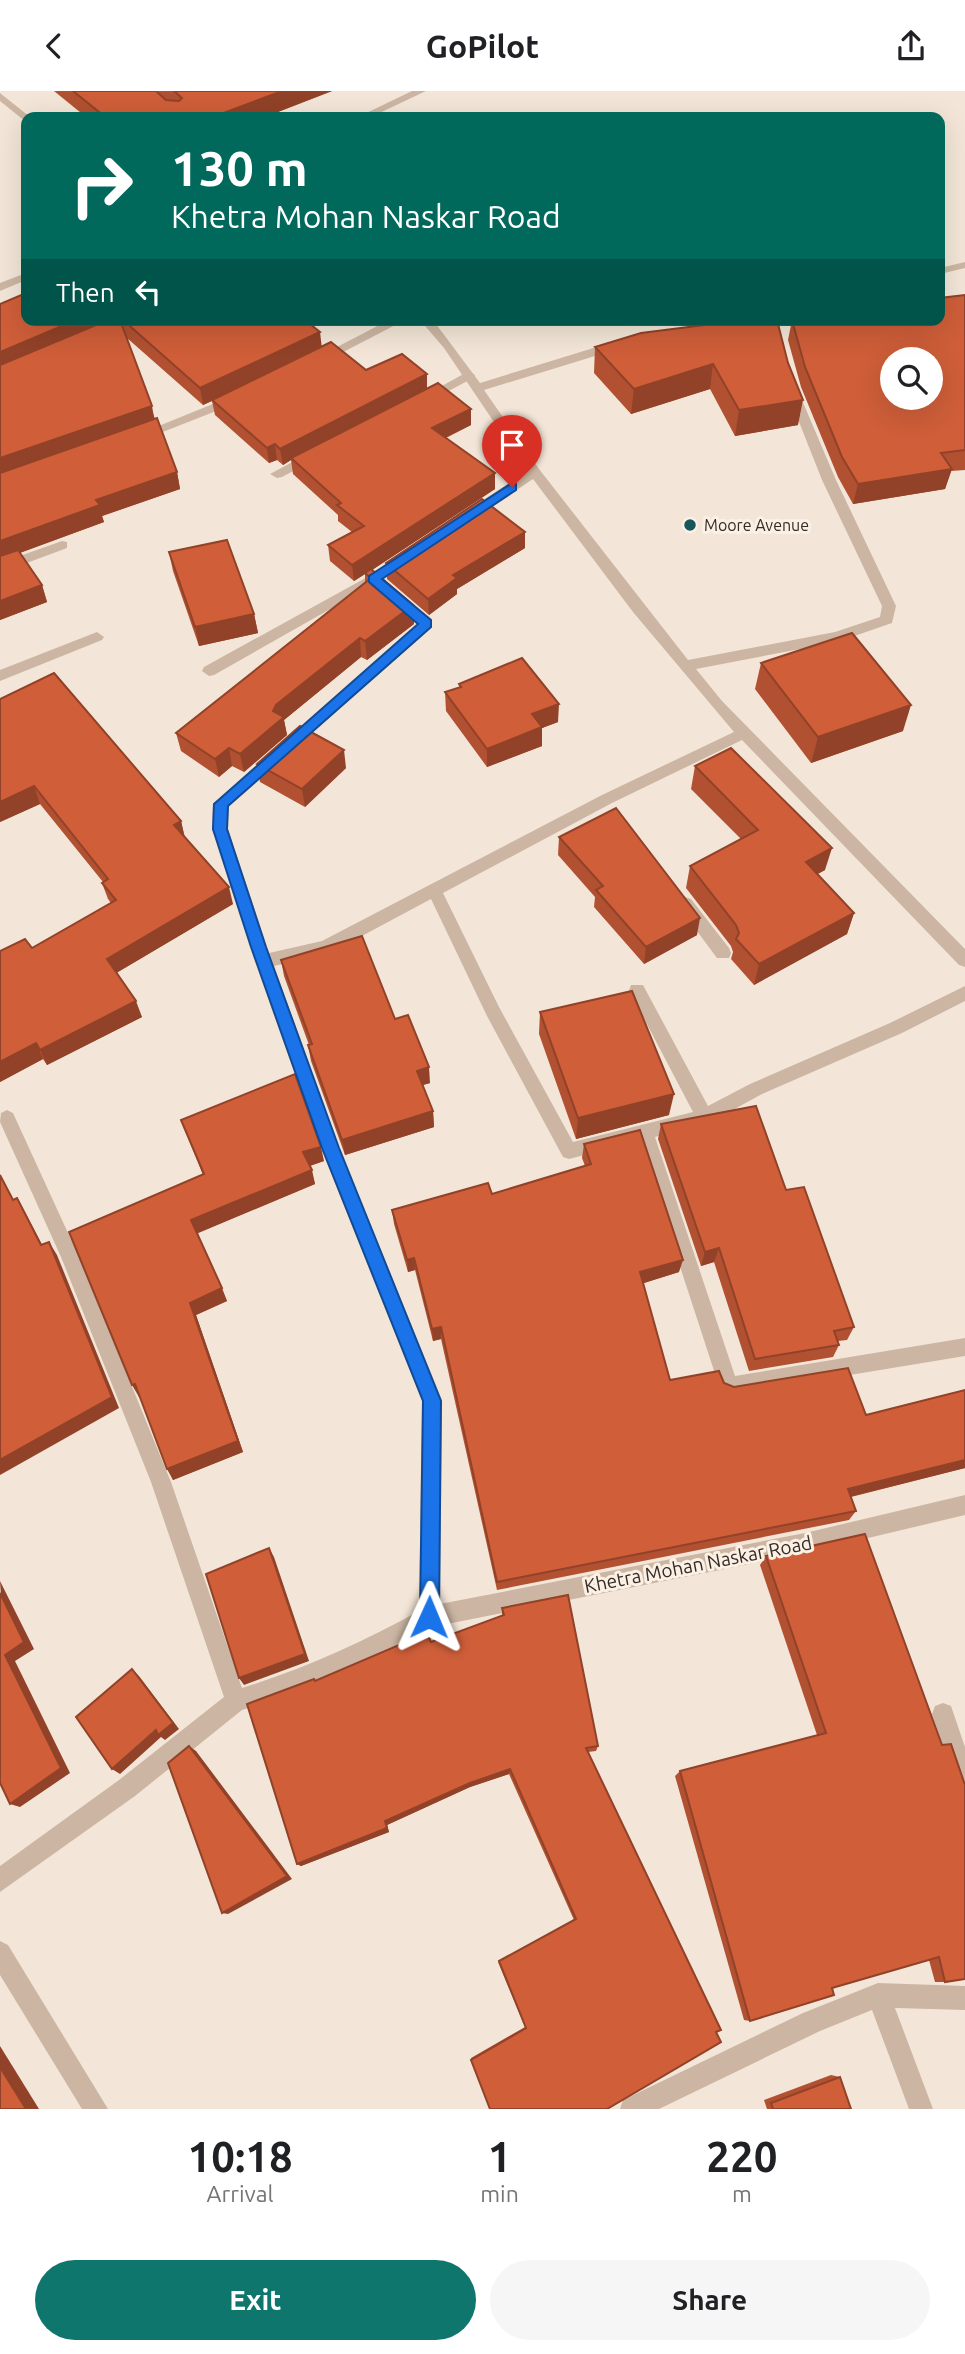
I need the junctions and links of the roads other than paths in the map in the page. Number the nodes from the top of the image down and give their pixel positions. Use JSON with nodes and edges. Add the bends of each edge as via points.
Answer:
{"nodes":[{"id":1,"x":421,"y":91,"type":"edge"},
{"id":2,"x":0,"y":96,"type":"edge"},
{"id":3,"x":374,"y":112,"type":"edge"},
{"id":4,"x":21,"y":115,"type":"edge"},
{"id":5,"x":965,"y":265,"type":"edge"},
{"id":6,"x":945,"y":270,"type":"edge"},
{"id":7,"x":21,"y":278,"type":"edge"},
{"id":8,"x":0,"y":286,"type":"edge"},
{"id":9,"x":387,"y":326,"type":"edge"},
{"id":10,"x":431,"y":326,"type":"edge"},
{"id":11,"x":703,"y":326,"type":"edge"},
{"id":12,"x":681,"y":330,"type":"edge"},
{"id":13,"x":629,"y":342,"type":"edge"},
{"id":14,"x":304,"y":366,"type":"edge"},
{"id":15,"x":789,"y":379,"type":"edge"},
{"id":16,"x":473,"y":382,"type":"junction"},
{"id":17,"x":247,"y":393,"type":"edge"},
{"id":18,"x":409,"y":406,"type":"edge"},
{"id":19,"x":128,"y":440,"type":"edge"},
{"id":20,"x":325,"y":449,"type":"edge"},
{"id":21,"x":534,"y":472,"type":"junction"},
{"id":22,"x":277,"y":474,"type":"dead end"},
{"id":23,"x":457,"y":524,"type":"edge"},
{"id":24,"x":62,"y":545,"type":"dead end"},
{"id":25,"x":424,"y":545,"type":"edge"},
{"id":26,"x":0,"y":568,"type":"edge"},
{"id":27,"x":380,"y":575,"type":"junction"},
{"id":28,"x":97,"y":637,"type":"dead end"},
{"id":29,"x":685,"y":666,"type":"junction"},
{"id":30,"x":209,"y":671,"type":"dead end"},
{"id":31,"x":0,"y":676,"type":"edge"},
{"id":32,"x":744,"y":733,"type":"junction"},
{"id":33,"x":673,"y":887,"type":"edge"},
{"id":34,"x":434,"y":890,"type":"junction"},
{"id":35,"x":961,"y":950,"type":"edge"},
{"id":36,"x":723,"y":953,"type":"dead end"},
{"id":37,"x":265,"y":961,"type":"junction"},
{"id":38,"x":637,"y":990,"type":"dead end"},
{"id":39,"x":965,"y":993,"type":"edge"},
{"id":40,"x":705,"y":1117,"type":"junction"},
{"id":41,"x":7,"y":1118,"type":"dead end"},
{"id":42,"x":644,"y":1131,"type":"junction"},
{"id":43,"x":965,"y":1347,"type":"edge"},
{"id":44,"x":965,"y":1505,"type":"edge"},
{"id":45,"x":429,"y":1617,"type":"junction"},
{"id":46,"x":236,"y":1701,"type":"junction"},
{"id":47,"x":943,"y":1714,"type":"dead end"},
{"id":48,"x":965,"y":1780,"type":"edge"},
{"id":49,"x":0,"y":1880,"type":"edge"},
{"id":50,"x":0,"y":1953,"type":"edge"},
{"id":51,"x":878,"y":1995,"type":"junction"},
{"id":52,"x":965,"y":1998,"type":"edge"},
{"id":53,"x":96,"y":2109,"type":"edge"},
{"id":54,"x":632,"y":2109,"type":"edge"},
{"id":55,"x":921,"y":2109,"type":"edge"}],
"edges":[{"from":1,"to":3,"type":"street"},
{"from":2,"to":4,"type":"street"},
{"from":5,"to":6,"type":"street"},
{"from":7,"to":8,"type":"street"},
{"from":9,"to":14,"type":"street"},
{"from":10,"to":16,"type":"street"},
{"from":11,"to":12,"type":"street"},
{"from":13,"to":16,"type":"street"},
{"from":15,"to":29,"type":"street","via":[[829,480],[889,606],[887,620],[837,637]]},
{"from":16,"to":18,"type":"street"},
{"from":16,"to":21,"type":"street"},
{"from":17,"to":19,"type":"street"},
{"from":20,"to":22,"type":"street"},
{"from":21,"to":23,"type":"street"},
{"from":21,"to":29,"type":"street"},
{"from":24,"to":26,"type":"street"},
{"from":25,"to":27,"type":"street"},
{"from":27,"to":30,"type":"street"},
{"from":27,"to":37,"type":"street","via":[[374,579],[426,624],[221,804],[220,829]]},
{"from":28,"to":31,"type":"street"},
{"from":29,"to":32,"type":"street"},
{"from":32,"to":34,"type":"street","via":[[611,805]]},
{"from":32,"to":35,"type":"street"},
{"from":33,"to":36,"type":"street"},
{"from":34,"to":37,"type":"street","via":[[326,947]]},
{"from":34,"to":42,"type":"street","via":[[569,1151]]},
{"from":37,"to":45,"type":"street","via":[[330,1148],[432,1401]]},
{"from":38,"to":40,"type":"street"},
{"from":39,"to":40,"type":"street"},
{"from":40,"to":42,"type":"street"},
{"from":41,"to":46,"type":"street","via":[[70,1257],[161,1482]]},
{"from":42,"to":43,"type":"street","via":[[729,1386]]},
{"from":44,"to":45,"type":"street","name":"Khetra Mohan Naskar Road","via":[[806,1543]]},
{"from":45,"to":46,"type":"street","name":"Khetra Mohan Naskar Road","via":[[280,1687]]},
{"from":46,"to":49,"type":"street","name":"Khetra Mohan Naskar Road"},
{"from":47,"to":48,"type":"street"},
{"from":50,"to":53,"type":"street"},
{"from":51,"to":52,"type":"street"},
{"from":51,"to":54,"type":"street"},
{"from":51,"to":55,"type":"street"}]}
